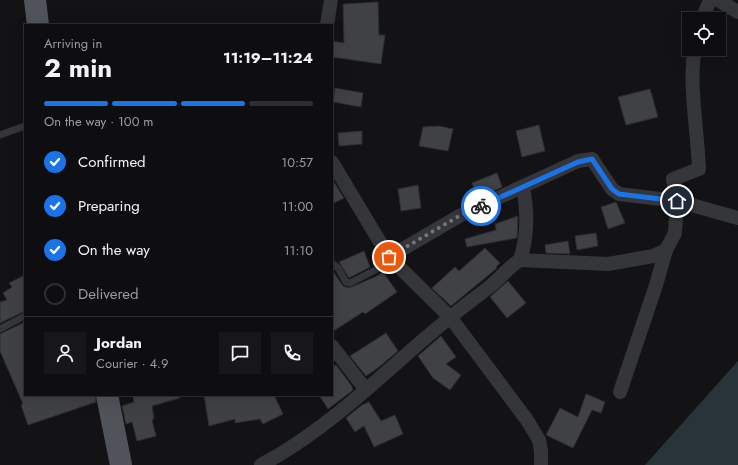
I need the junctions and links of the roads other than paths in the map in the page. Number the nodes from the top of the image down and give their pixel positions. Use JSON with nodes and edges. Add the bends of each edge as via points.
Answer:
{"nodes":[{"id":1,"x":35,"y":0,"type":"edge"},
{"id":2,"x":331,"y":0,"type":"edge"},
{"id":3,"x":710,"y":0,"type":"edge"},
{"id":4,"x":718,"y":0,"type":"edge"},
{"id":5,"x":705,"y":12,"type":"edge"},
{"id":6,"x":738,"y":12,"type":"edge"},
{"id":7,"x":38,"y":24,"type":"edge"},
{"id":8,"x":327,"y":24,"type":"edge"},
{"id":9,"x":693,"y":56,"type":"edge"},
{"id":10,"x":24,"y":126,"type":"edge"},
{"id":11,"x":0,"y":135,"type":"edge"},
{"id":12,"x":333,"y":164,"type":"edge"},
{"id":13,"x":523,"y":188,"type":"junction"},
{"id":14,"x":677,"y":201,"type":"junction"},
{"id":15,"x":738,"y":218,"type":"edge"},
{"id":16,"x":666,"y":250,"type":"junction"},
{"id":17,"x":391,"y":259,"type":"junction"},
{"id":18,"x":520,"y":260,"type":"junction"},
{"id":19,"x":333,"y":264,"type":"edge"},
{"id":20,"x":450,"y":316,"type":"junction"},
{"id":21,"x":24,"y":317,"type":"edge"},
{"id":22,"x":0,"y":329,"type":"edge"},
{"id":23,"x":333,"y":347,"type":"edge"},
{"id":24,"x":366,"y":390,"type":"junction"},
{"id":25,"x":620,"y":392,"type":"dead end"},
{"id":26,"x":107,"y":396,"type":"edge"},
{"id":27,"x":121,"y":465,"type":"edge"},
{"id":28,"x":261,"y":465,"type":"edge"},
{"id":29,"x":541,"y":465,"type":"edge"}],
"edges":[{"from":1,"to":7,"type":"main road"},
{"from":2,"to":8,"type":"street"},
{"from":3,"to":5,"type":"street"},
{"from":4,"to":6,"type":"street"},
{"from":9,"to":14,"type":"street","via":[[699,169],[673,179]]},
{"from":10,"to":11,"type":"lane"},
{"from":12,"to":17,"type":"street"},
{"from":13,"to":14,"type":"street","via":[[578,162],[592,159],[612,189],[619,194]]},
{"from":13,"to":17,"type":"street","via":[[461,215]]},
{"from":13,"to":18,"type":"street","via":[[527,209],[525,244]]},
{"from":14,"to":15,"type":"street"},
{"from":14,"to":16,"type":"street","via":[[675,232]]},
{"from":16,"to":18,"type":"street","via":[[653,256],[608,264]]},
{"from":16,"to":25,"type":"street"},
{"from":17,"to":19,"type":"lane","via":[[350,283],[346,282]]},
{"from":17,"to":20,"type":"street"},
{"from":18,"to":20,"type":"street","via":[[508,267],[492,285]]},
{"from":20,"to":24,"type":"street"},
{"from":20,"to":29,"type":"street","via":[[535,432],[541,451]]},
{"from":21,"to":22,"type":"lane"},
{"from":23,"to":24,"type":"street"},
{"from":24,"to":28,"type":"street","via":[[288,451]]},
{"from":26,"to":27,"type":"main road"}]}
